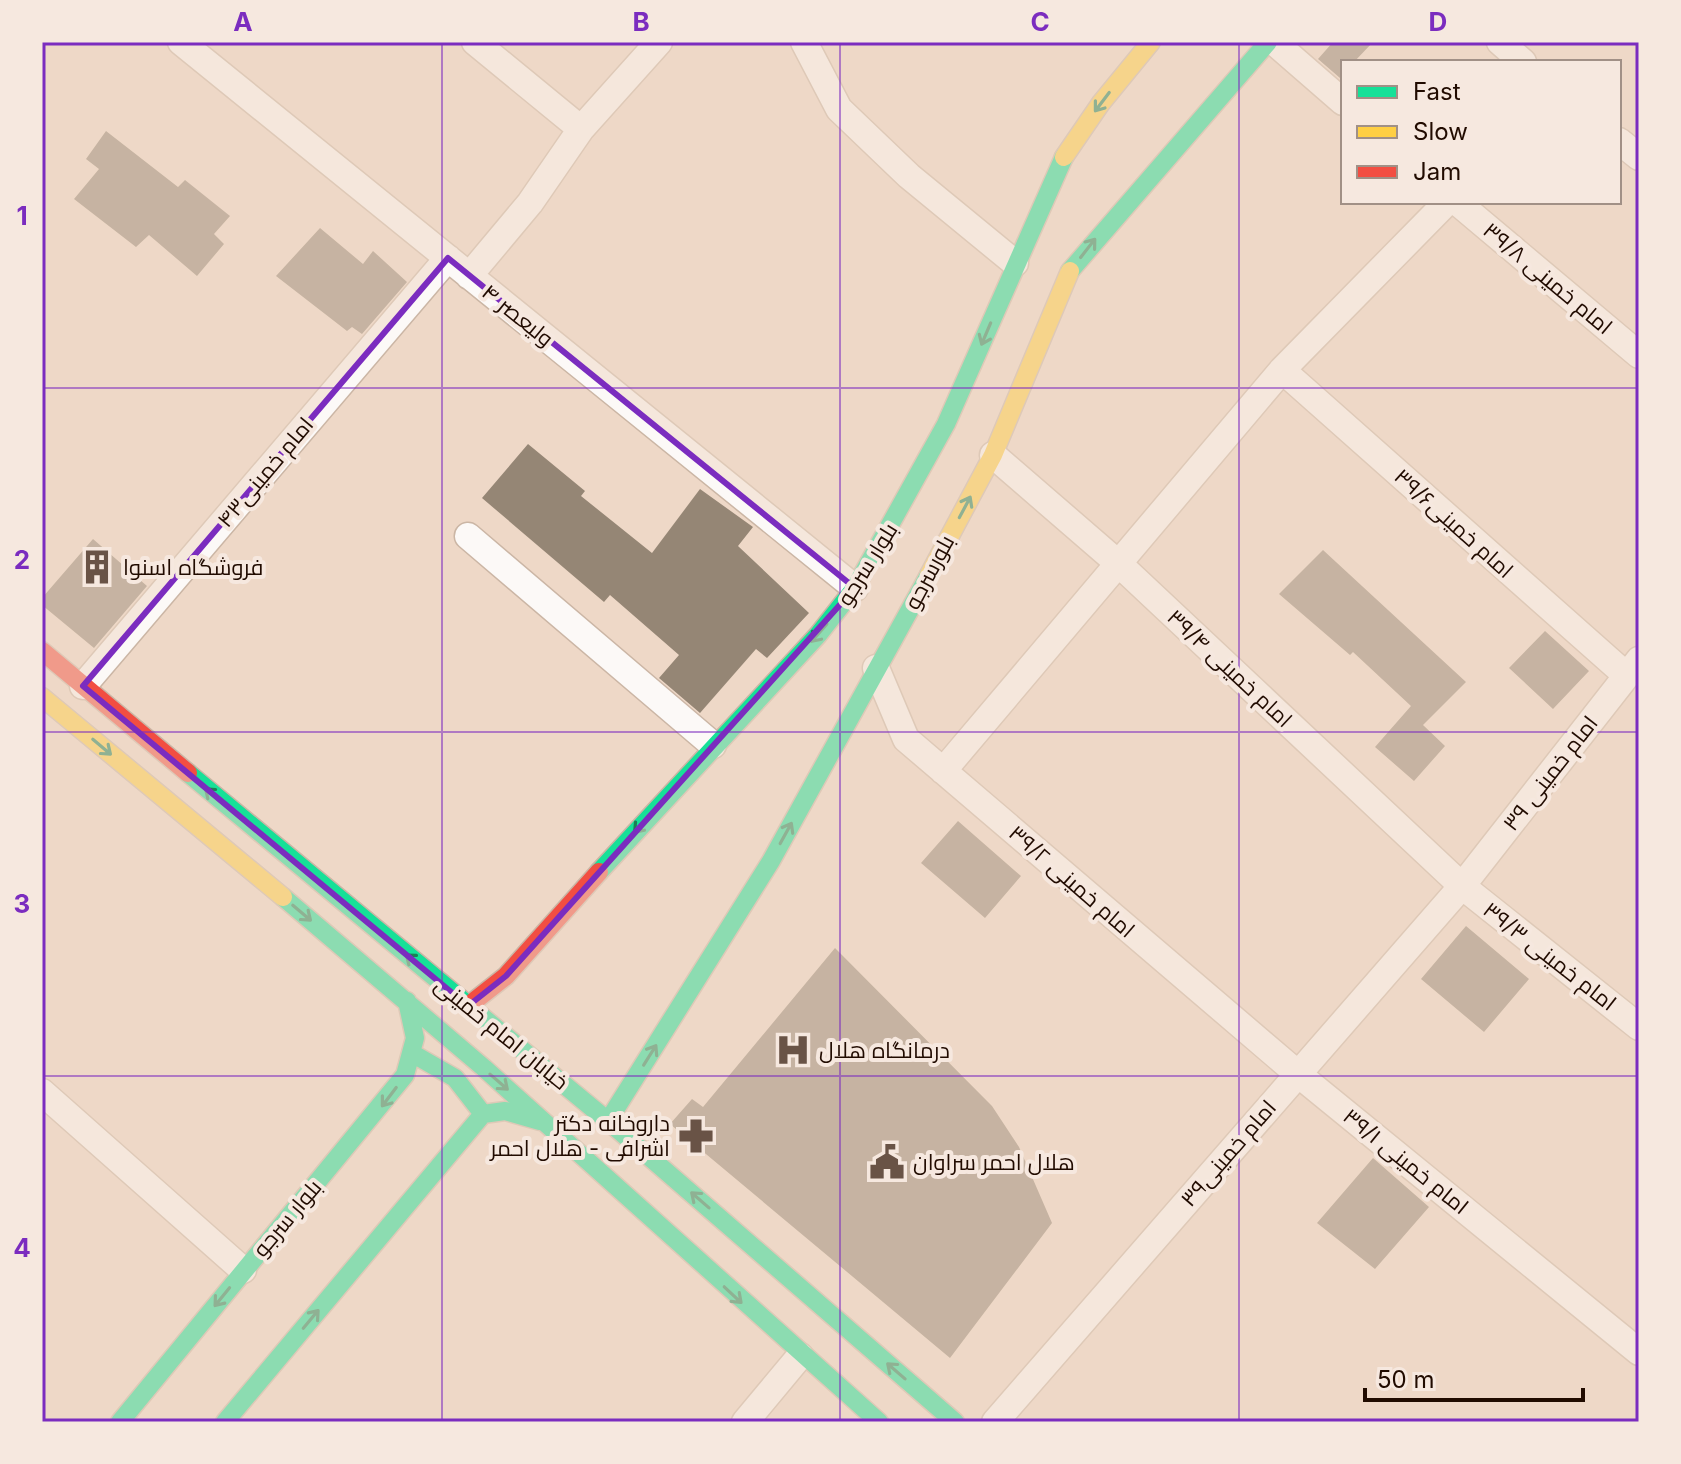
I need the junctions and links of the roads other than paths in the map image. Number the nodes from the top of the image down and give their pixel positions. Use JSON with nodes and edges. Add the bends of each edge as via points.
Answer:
{"nodes":[{"id":1,"x":181,"y":42,"type":"edge"},
{"id":2,"x":475,"y":42,"type":"edge"},
{"id":3,"x":659,"y":42,"type":"edge"},
{"id":4,"x":804,"y":42,"type":"edge"},
{"id":5,"x":1151,"y":42,"type":"edge"},
{"id":6,"x":1271,"y":42,"type":"edge"},
{"id":7,"x":1341,"y":100,"type":"edge"},
{"id":8,"x":581,"y":129,"type":"junction"},
{"id":9,"x":1621,"y":143,"type":"edge"},
{"id":10,"x":1639,"y":157,"type":"edge"},
{"id":11,"x":1445,"y":204,"type":"edge"},
{"id":12,"x":1459,"y":204,"type":"edge"},
{"id":13,"x":448,"y":258,"type":"junction"},
{"id":14,"x":469,"y":276,"type":"junction"},
{"id":15,"x":1040,"y":279,"type":"junction"},
{"id":16,"x":1639,"y":355,"type":"edge"},
{"id":17,"x":1282,"y":370,"type":"junction"},
{"id":18,"x":987,"y":451,"type":"junction"},
{"id":19,"x":468,"y":536,"type":"dead end"},
{"id":20,"x":1119,"y":564,"type":"junction"},
{"id":21,"x":855,"y":588,"type":"junction"},
{"id":22,"x":42,"y":651,"type":"edge"},
{"id":23,"x":1636,"y":664,"type":"edge"},
{"id":24,"x":876,"y":668,"type":"junction"},
{"id":25,"x":83,"y":686,"type":"junction"},
{"id":26,"x":42,"y":697,"type":"edge"},
{"id":27,"x":713,"y":745,"type":"junction"},
{"id":28,"x":943,"y":771,"type":"junction"},
{"id":29,"x":1462,"y":886,"type":"junction"},
{"id":30,"x":407,"y":1001,"type":"junction"},
{"id":31,"x":468,"y":1006,"type":"junction"},
{"id":32,"x":1639,"y":1027,"type":"edge"},
{"id":33,"x":415,"y":1055,"type":"junction"},
{"id":34,"x":1298,"y":1074,"type":"junction"},
{"id":35,"x":42,"y":1092,"type":"edge"},
{"id":36,"x":483,"y":1114,"type":"junction"},
{"id":37,"x":608,"y":1121,"type":"junction"},
{"id":38,"x":547,"y":1124,"type":"junction"},
{"id":39,"x":243,"y":1270,"type":"junction"},
{"id":40,"x":1639,"y":1352,"type":"edge"},
{"id":41,"x":800,"y":1356,"type":"junction"},
{"id":42,"x":120,"y":1422,"type":"edge"},
{"id":43,"x":225,"y":1422,"type":"edge"},
{"id":44,"x":745,"y":1422,"type":"edge"},
{"id":45,"x":879,"y":1422,"type":"edge"},
{"id":46,"x":955,"y":1422,"type":"edge"},
{"id":47,"x":995,"y":1422,"type":"edge"}],
"edges":[{"from":1,"to":13,"type":"street","name":"ولیعصر ۴"},
{"from":2,"to":8,"type":"street"},
{"from":3,"to":8,"type":"street"},
{"from":4,"to":15,"type":"street","via":[[839,109],[909,176]]},
{"from":5,"to":15,"type":"street","name":"بلوار سرجو","one_way":true,"via":[[1062,160]]},
{"from":6,"to":7,"type":"street"},
{"from":15,"to":6,"type":"street","name":"بلورسرجو","one_way":true,"via":[[1096,237]]},
{"from":8,"to":14,"type":"street","via":[[530,203]]},
{"from":9,"to":10,"type":"street"},
{"from":11,"to":17,"type":"street"},
{"from":12,"to":16,"type":"street","name":"امام خمینی ۳۹/۸"},
{"from":13,"to":14,"type":"street","name":"ولیعصر ۴"},
{"from":13,"to":25,"type":"street","name":"امام خمینی۴۳"},
{"from":14,"to":21,"type":"street","name":"ولیعصر ۴"},
{"from":15,"to":18,"type":"street","name":"بلورسرجو"},
{"from":15,"to":21,"type":"street","name":"بلوار سرجو","one_way":true},
{"from":17,"to":20,"type":"street"},
{"from":17,"to":23,"type":"street","name":"امام خمینی۳۹/۶"},
{"from":18,"to":20,"type":"street","name":"امام خمینی ۳۹/۴"},
{"from":24,"to":18,"type":"street","name":"بلورسرجو","one_way":true},
{"from":19,"to":27,"type":"street"},
{"from":20,"to":28,"type":"street"},
{"from":20,"to":29,"type":"street","name":"امام خمینی ۳۹/۴"},
{"from":21,"to":27,"type":"street","name":"بلوار سرجو","one_way":true,"via":[[818,635]]},
{"from":22,"to":25,"type":"street","name":"خیابان امام خمینی"},
{"from":23,"to":29,"type":"street","name":"امام خمینی ۳۹"},
{"from":24,"to":28,"type":"street","name":"امام خمینی ۳۹/۲","via":[[906,739]]},
{"from":37,"to":24,"type":"street","name":"بلورسرجو","one_way":true,"via":[[771,861]]},
{"from":31,"to":25,"type":"street","name":"خیابان امام خمینی","one_way":true},
{"from":26,"to":30,"type":"street","name":"خیابان امام خمینی","one_way":true},
{"from":27,"to":31,"type":"street","name":"بلوار سرجو","one_way":true,"via":[[506,976]]},
{"from":28,"to":34,"type":"street","name":"امام خمینی ۳۹/۲"},
{"from":29,"to":32,"type":"street","name":"امام خمینی ۳۹/۳"},
{"from":29,"to":34,"type":"street","name":"امام خمینی۳۹"},
{"from":30,"to":33,"type":"street","via":[[418,1034]]},
{"from":30,"to":38,"type":"street","name":"خیابان امام خمینی","one_way":true},
{"from":31,"to":37,"type":"street","name":"خیابان امام خمینی"},
{"from":33,"to":36,"type":"street","via":[[436,1064],[474,1095]]},
{"from":33,"to":39,"type":"street","name":"بلوار سرجو","one_way":true,"via":[[385,1102]]},
{"from":34,"to":40,"type":"street","name":"امام خمینی ۳۹/۱"},
{"from":34,"to":47,"type":"street","name":"امام خمینی۳۹"},
{"from":35,"to":39,"type":"street"},
{"from":36,"to":38,"type":"street","via":[[514,1111]]},
{"from":43,"to":36,"type":"street","one_way":true},
{"from":46,"to":37,"type":"street","name":"خیابان امام خمینی","one_way":true},
{"from":38,"to":41,"type":"street","name":"خیابان امام خمینی","one_way":true},
{"from":39,"to":42,"type":"street","name":"بلوار سرجو","one_way":true},
{"from":41,"to":44,"type":"street"},
{"from":41,"to":45,"type":"street","name":"خیابان امام خمینی"}]}
